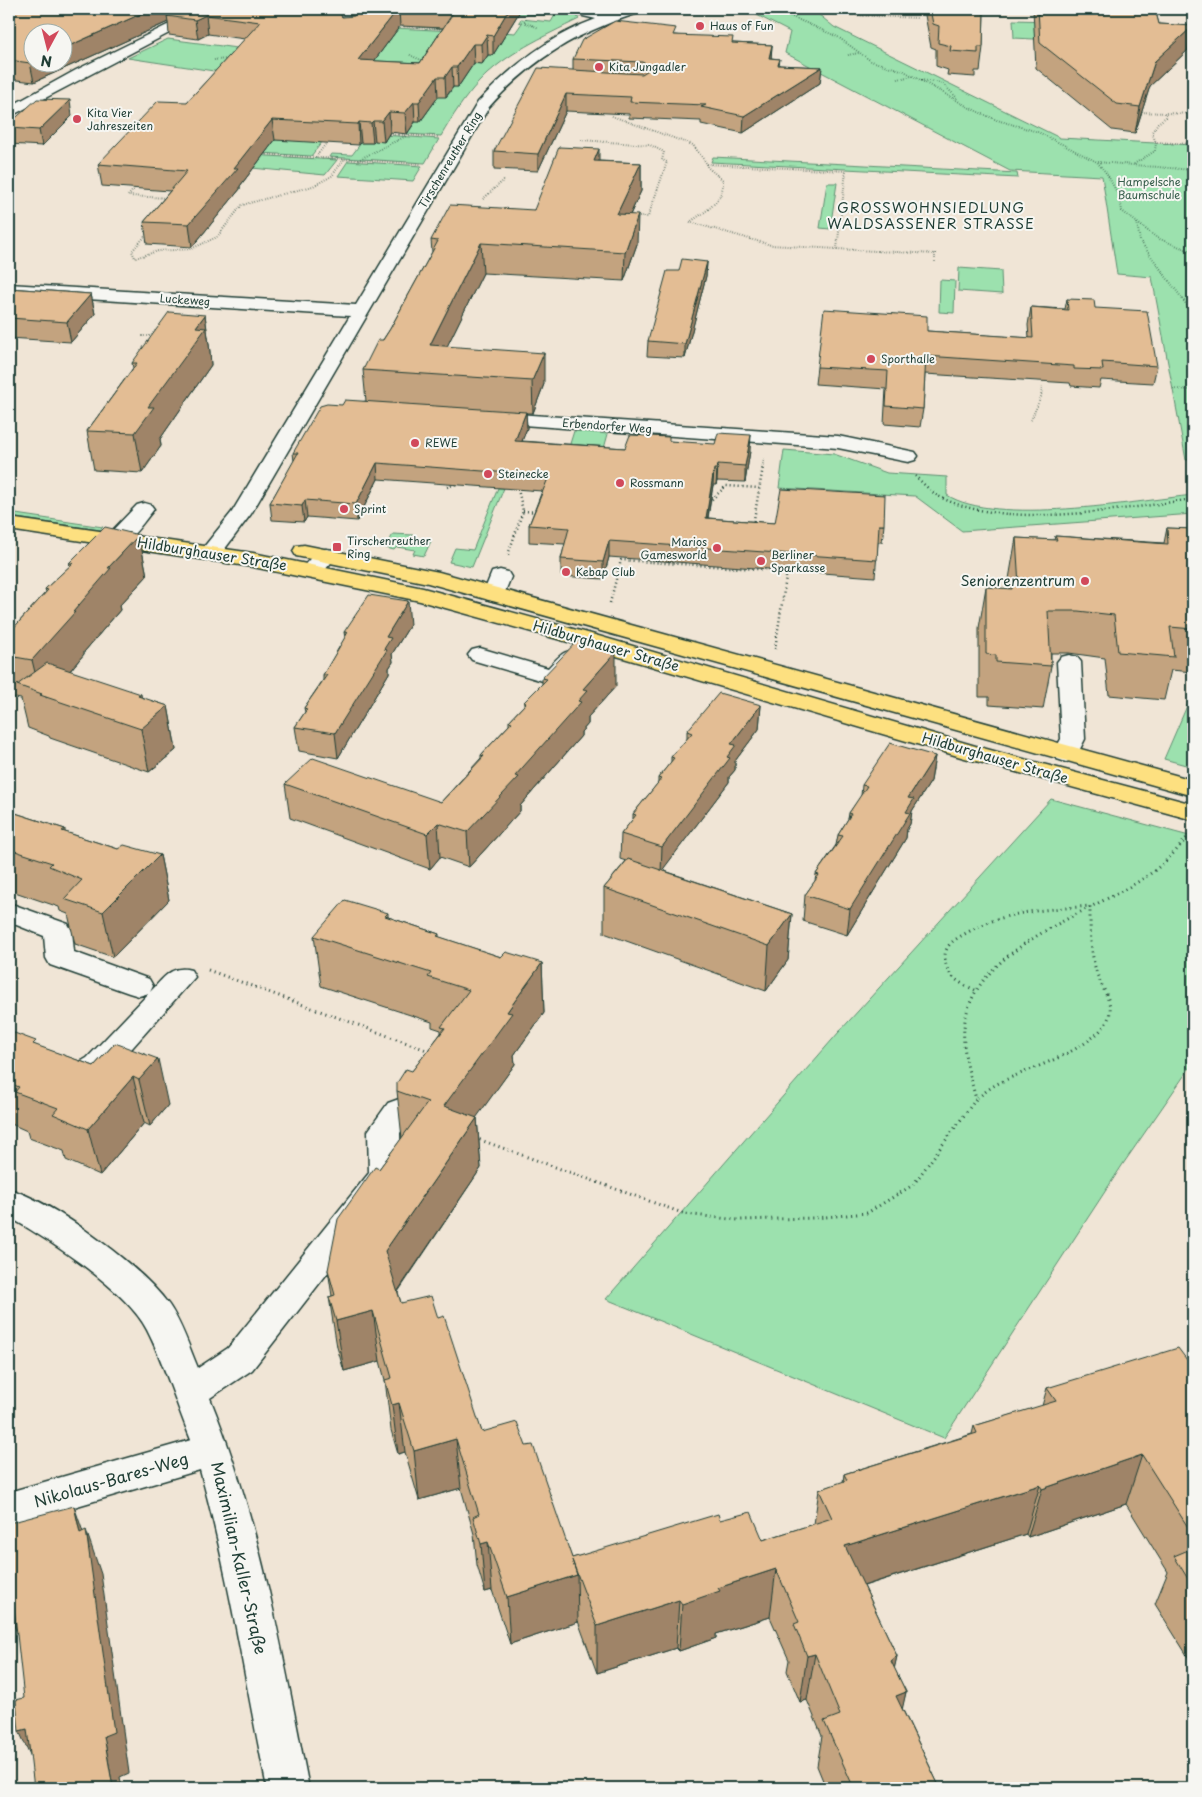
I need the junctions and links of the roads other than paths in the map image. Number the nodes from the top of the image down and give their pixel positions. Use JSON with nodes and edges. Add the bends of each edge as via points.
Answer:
{"nodes":[{"id":1,"x":209,"y":9,"type":"edge"},
{"id":2,"x":350,"y":9,"type":"edge"},
{"id":3,"x":570,"y":9,"type":"edge"},
{"id":4,"x":638,"y":9,"type":"edge"},
{"id":5,"x":607,"y":18,"type":"junction"},
{"id":6,"x":350,"y":31,"type":"edge"},
{"id":7,"x":509,"y":78,"type":"junction"},
{"id":8,"x":530,"y":79,"type":"edge"},
{"id":9,"x":9,"y":113,"type":"edge"},
{"id":10,"x":420,"y":179,"type":"dead end"},
{"id":11,"x":439,"y":180,"type":"junction"},
{"id":12,"x":9,"y":289,"type":"edge"},
{"id":13,"x":361,"y":311,"type":"junction"},
{"id":14,"x":470,"y":417,"type":"edge"},
{"id":15,"x":908,"y":456,"type":"road end"},
{"id":16,"x":9,"y":506,"type":"edge"},
{"id":17,"x":9,"y":524,"type":"edge"},
{"id":18,"x":130,"y":524,"type":"junction"},
{"id":19,"x":217,"y":545,"type":"junction"},
{"id":20,"x":326,"y":555,"type":"junction"},
{"id":21,"x":311,"y":571,"type":"junction"},
{"id":22,"x":588,"y":640,"type":"junction"},
{"id":23,"x":480,"y":655,"type":"dead end"},
{"id":24,"x":1069,"y":662,"type":"dead end"},
{"id":25,"x":1066,"y":754,"type":"junction"},
{"id":26,"x":1193,"y":788,"type":"edge"},
{"id":27,"x":1192,"y":823,"type":"edge"},
{"id":28,"x":9,"y":912,"type":"edge"},
{"id":29,"x":181,"y":977,"type":"road end"},
{"id":30,"x":139,"y":986,"type":"dead end"},
{"id":31,"x":62,"y":1065,"type":"edge"},
{"id":32,"x":399,"y":1111,"type":"edge"},
{"id":33,"x":9,"y":1202,"type":"edge"},
{"id":34,"x":190,"y":1392,"type":"junction"},
{"id":35,"x":213,"y":1450,"type":"junction"},
{"id":36,"x":9,"y":1509,"type":"edge"},
{"id":37,"x":288,"y":1788,"type":"edge"}],
"edges":[{"from":1,"to":9,"type":"street"},
{"from":2,"to":6,"type":"street","via":[[344,22]]},
{"from":3,"to":5,"type":"street"},
{"from":4,"to":5,"type":"street","name":"Tirschenreuther Ring"},
{"from":5,"to":7,"type":"street","name":"Tirschenreuther Ring","via":[[564,36]]},
{"from":7,"to":8,"type":"street"},
{"from":7,"to":11,"type":"street","name":"Tirschenreuther Ring","via":[[479,110]]},
{"from":10,"to":11,"type":"street"},
{"from":11,"to":13,"type":"street","name":"Tirschenreuther Ring"},
{"from":12,"to":13,"type":"street","name":"Luckeweg"},
{"from":13,"to":19,"type":"street","name":"Tirschenreuther Ring","via":[[315,406]]},
{"from":14,"to":15,"type":"street","name":"Erbendorfer Weg","via":[[747,429]]},
{"from":16,"to":18,"type":"main road","name":"Hildburghauser Straße"},
{"from":17,"to":18,"type":"main road","name":"Hildburghauser Straße"},
{"from":18,"to":19,"type":"main road","name":"Hildburghauser Straße"},
{"from":19,"to":20,"type":"main road","name":"Hildburghauser Straße"},
{"from":19,"to":21,"type":"main road","name":"Hildburghauser Straße"},
{"from":20,"to":21,"type":"street"},
{"from":20,"to":25,"type":"main road","name":"Hildburghauser Straße","via":[[431,577],[497,585]]},
{"from":21,"to":22,"type":"main road","name":"Hildburghauser Straße","via":[[423,595]]},
{"from":22,"to":23,"type":"street","via":[[553,677]]},
{"from":22,"to":27,"type":"main road","name":"Hildburghauser Straße","via":[[970,752]]},
{"from":24,"to":25,"type":"street","via":[[1073,738]]},
{"from":25,"to":26,"type":"main road","name":"Hildburghauser Straße"},
{"from":28,"to":30,"type":"street","via":[[58,931],[60,958]]},
{"from":29,"to":31,"type":"street","via":[[98,1066],[88,1071]]},
{"from":32,"to":34,"type":"street","via":[[384,1131],[385,1176],[240,1359]]},
{"from":33,"to":34,"type":"street","name":"Maximilian-Kaller-Straße","via":[[71,1237],[110,1267],[140,1296],[158,1316]]},
{"from":34,"to":35,"type":"street","name":"Maximilian-Kaller-Straße"},
{"from":35,"to":36,"type":"street","name":"Nikolaus-Bares-Weg"},
{"from":35,"to":37,"type":"street","name":"Maximilian-Kaller-Straße","via":[[231,1513]]}]}
